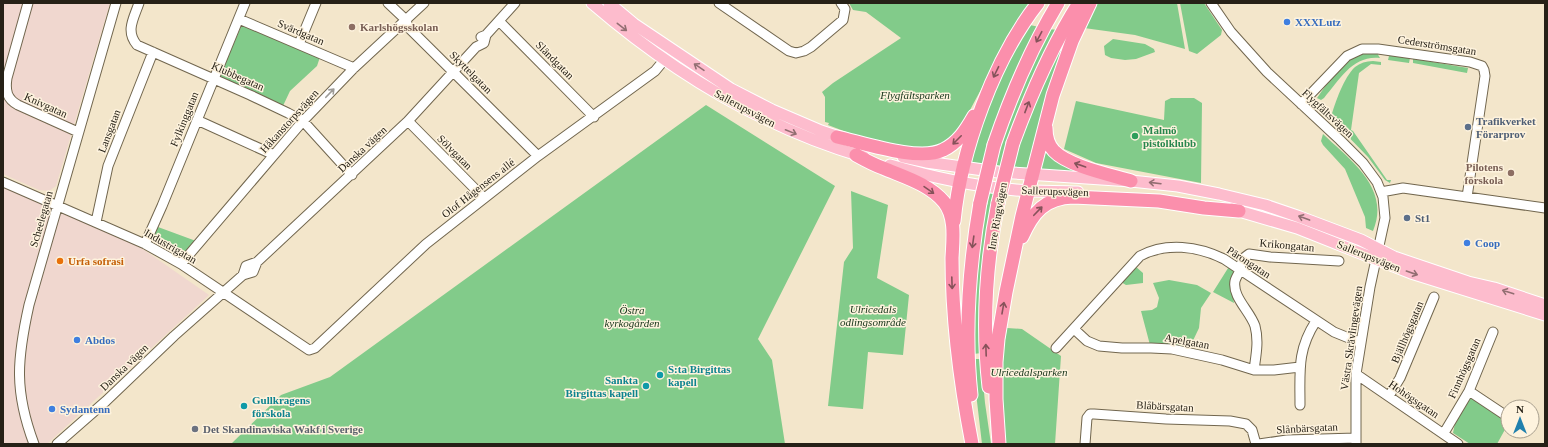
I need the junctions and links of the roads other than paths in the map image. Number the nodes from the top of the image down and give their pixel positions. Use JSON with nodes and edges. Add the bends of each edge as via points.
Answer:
{"nodes":[{"id":1,"x":28,"y":3,"type":"edge"},
{"id":2,"x":116,"y":3,"type":"edge"},
{"id":3,"x":139,"y":3,"type":"edge"},
{"id":4,"x":245,"y":3,"type":"edge"},
{"id":5,"x":316,"y":3,"type":"edge"},
{"id":6,"x":388,"y":3,"type":"edge"},
{"id":7,"x":424,"y":3,"type":"edge"},
{"id":8,"x":514,"y":3,"type":"edge"},
{"id":9,"x":592,"y":3,"type":"edge"},
{"id":10,"x":610,"y":3,"type":"edge"},
{"id":11,"x":719,"y":3,"type":"edge"},
{"id":12,"x":1038,"y":3,"type":"edge"},
{"id":13,"x":1058,"y":3,"type":"edge"},
{"id":14,"x":1079,"y":3,"type":"edge"},
{"id":15,"x":1090,"y":3,"type":"edge"},
{"id":16,"x":1210,"y":3,"type":"edge"},
{"id":17,"x":843,"y":6,"type":"edge"},
{"id":18,"x":239,"y":19,"type":"junction"},
{"id":19,"x":406,"y":20,"type":"junction"},
{"id":20,"x":499,"y":21,"type":"junction"},
{"id":21,"x":299,"y":44,"type":"junction"},
{"id":22,"x":153,"y":52,"type":"junction"},
{"id":23,"x":665,"y":59,"type":"junction"},
{"id":24,"x":354,"y":68,"type":"junction"},
{"id":25,"x":453,"y":71,"type":"junction"},
{"id":26,"x":214,"y":78,"type":"junction"},
{"id":27,"x":986,"y":96,"type":"junction"},
{"id":28,"x":1301,"y":104,"type":"junction"},
{"id":29,"x":1048,"y":113,"type":"junction"},
{"id":30,"x":594,"y":117,"type":"junction"},
{"id":31,"x":197,"y":120,"type":"junction"},
{"id":32,"x":302,"y":122,"type":"junction"},
{"id":33,"x":408,"y":122,"type":"junction"},
{"id":34,"x":78,"y":132,"type":"junction"},
{"id":35,"x":838,"y":137,"type":"junction"},
{"id":36,"x":274,"y":155,"type":"junction"},
{"id":37,"x":856,"y":155,"type":"junction"},
{"id":38,"x":538,"y":156,"type":"junction"},
{"id":39,"x":964,"y":168,"type":"junction"},
{"id":40,"x":352,"y":175,"type":"junction"},
{"id":41,"x":1032,"y":175,"type":"junction"},
{"id":42,"x":1131,"y":181,"type":"junction"},
{"id":43,"x":3,"y":182,"type":"edge"},
{"id":44,"x":960,"y":183,"type":"junction"},
{"id":45,"x":1028,"y":191,"type":"junction"},
{"id":46,"x":1381,"y":192,"type":"junction"},
{"id":47,"x":1467,"y":196,"type":"junction"},
{"id":48,"x":484,"y":198,"type":"junction"},
{"id":49,"x":57,"y":206,"type":"junction"},
{"id":50,"x":1545,"y":208,"type":"edge"},
{"id":51,"x":1239,"y":211,"type":"junction"},
{"id":52,"x":96,"y":222,"type":"junction"},
{"id":53,"x":145,"y":244,"type":"junction"},
{"id":54,"x":953,"y":244,"type":"junction"},
{"id":55,"x":1377,"y":254,"type":"junction"},
{"id":56,"x":1014,"y":258,"type":"junction"},
{"id":57,"x":1339,"y":261,"type":"dead end"},
{"id":58,"x":181,"y":264,"type":"junction"},
{"id":59,"x":1240,"y":269,"type":"junction"},
{"id":60,"x":224,"y":293,"type":"junction"},
{"id":61,"x":1434,"y":297,"type":"dead end"},
{"id":62,"x":1542,"y":301,"type":"edge"},
{"id":63,"x":1545,"y":315,"type":"edge"},
{"id":64,"x":1316,"y":321,"type":"junction"},
{"id":65,"x":1074,"y":329,"type":"junction"},
{"id":66,"x":1493,"y":332,"type":"dead end"},
{"id":67,"x":1361,"y":343,"type":"junction"},
{"id":68,"x":315,"y":348,"type":"joint"},
{"id":69,"x":1056,"y":348,"type":"dead end"},
{"id":70,"x":1300,"y":367,"type":"junction"},
{"id":71,"x":1254,"y":370,"type":"junction"},
{"id":72,"x":1356,"y":374,"type":"junction"},
{"id":73,"x":1469,"y":391,"type":"junction"},
{"id":74,"x":1389,"y":396,"type":"junction"},
{"id":75,"x":1300,"y":405,"type":"dead end"},
{"id":76,"x":1500,"y":412,"type":"edge"},
{"id":77,"x":1444,"y":433,"type":"junction"},
{"id":78,"x":1356,"y":441,"type":"edge"},
{"id":79,"x":1298,"y":442,"type":"edge"},
{"id":80,"x":34,"y":444,"type":"edge"},
{"id":81,"x":57,"y":444,"type":"edge"},
{"id":82,"x":972,"y":444,"type":"edge"},
{"id":83,"x":978,"y":444,"type":"edge"},
{"id":84,"x":998,"y":444,"type":"edge"},
{"id":85,"x":1085,"y":444,"type":"edge"},
{"id":86,"x":1256,"y":444,"type":"edge"},
{"id":87,"x":1259,"y":444,"type":"edge"},
{"id":88,"x":1458,"y":444,"type":"edge"}],
"edges":[{"from":1,"to":34,"type":"street","name":"Knivgatan","via":[[7,78],[7,96],[18,105]]},
{"from":2,"to":34,"type":"street","name":"Scheelegatan"},
{"from":3,"to":22,"type":"street","name":"Klubbegatan","via":[[130,29],[131,38],[137,45]]},
{"from":4,"to":18,"type":"street","name":"Fylkinggatan"},
{"from":5,"to":21,"type":"street"},
{"from":6,"to":19,"type":"street","name":"Skyttelgatan"},
{"from":7,"to":19,"type":"street","name":"Håkanstorpsvägen"},
{"from":8,"to":20,"type":"street","name":"Danska vägen"},
{"from":9,"to":23,"type":"main road","name":"Sallerupsvägen","one_way":true},
{"from":35,"to":10,"type":"main road","name":"Sallerupsvägen","one_way":true,"via":[[772,110],[731,89],[634,24]]},
{"from":11,"to":17,"type":"street","via":[[788,51],[796,53],[811,47],[843,20]]},
{"from":12,"to":27,"type":"highway","one_way":true,"via":[[1009,48]]},
{"from":13,"to":83,"type":"highway","name":"Inre Ringvägen","one_way":true,"bridge":true,"via":[[1018,81],[994,145],[980,203],[971,257],[967,320],[969,372]]},
{"from":84,"to":14,"type":"highway","name":"Inre Ringvägen","one_way":true,"bridge":true,"via":[[987,372],[986,320],[990,250],[998,203],[1013,144],[1036,84]]},
{"from":15,"to":29,"type":"highway","via":[[1070,49]]},
{"from":16,"to":28,"type":"street","name":"Flygfältsvägen","via":[[1246,50]]},
{"from":18,"to":21,"type":"street","name":"Svärdgatan"},
{"from":18,"to":26,"type":"street","name":"Fylkinggatan"},
{"from":19,"to":24,"type":"street","name":"Håkanstorpsvägen"},
{"from":19,"to":25,"type":"street","name":"Skyttelgatan","via":[[408,27]]},
{"from":20,"to":25,"type":"street","name":"Danska vägen","via":[[486,35],[484,43],[476,47]]},
{"from":20,"to":30,"type":"street","name":"Sländgatan"},
{"from":21,"to":24,"type":"street","name":"Svärdgatan"},
{"from":22,"to":26,"type":"street","name":"Klubbegatan"},
{"from":22,"to":52,"type":"street","name":"Lansgatan","via":[[108,166]]},
{"from":23,"to":30,"type":"street","name":"Olof Hågensens allé","via":[[655,71]]},
{"from":23,"to":37,"type":"main road","name":"Sallerupsvägen","one_way":true,"via":[[695,80],[759,117],[791,132]]},
{"from":32,"to":24,"type":"street","name":"Håkanstorpsvägen","one_way":true},
{"from":25,"to":33,"type":"street","name":"Danska vägen"},
{"from":25,"to":38,"type":"street","name":"Skyttelgatan"},
{"from":26,"to":31,"type":"street","name":"Fylkinggatan"},
{"from":26,"to":32,"type":"street","name":"Klubbegatan"},
{"from":27,"to":35,"type":"highway","one_way":true,"via":[[960,136],[950,146],[934,154],[904,152]]},
{"from":27,"to":39,"type":"highway"},
{"from":28,"to":46,"type":"street","name":"Flygfältsvägen","via":[[1358,158],[1372,174]]},
{"from":28,"to":47,"type":"street","name":"Cederströmsgatan","via":[[1347,56],[1362,49],[1470,62],[1482,66],[1483,90]]},
{"from":29,"to":41,"type":"highway"},
{"from":42,"to":29,"type":"highway","one_way":true,"via":[[1080,165],[1057,154],[1050,146],[1046,135]]},
{"from":30,"to":38,"type":"street","name":"Olof Hågensens allé"},
{"from":31,"to":36,"type":"street"},
{"from":31,"to":53,"type":"street","name":"Fylkinggatan"},
{"from":32,"to":36,"type":"street","name":"Håkanstorpsvägen"},
{"from":32,"to":40,"type":"street","name":"Klubbegatan"},
{"from":33,"to":40,"type":"street","name":"Danska vägen"},
{"from":33,"to":48,"type":"street","name":"Sölvgatan"},
{"from":34,"to":49,"type":"street","name":"Scheelegatan"},
{"from":35,"to":39,"type":"main road","name":"Sallerupsvägen","via":[[903,157]]},
{"from":36,"to":58,"type":"street","name":"Håkanstorpsvägen"},
{"from":37,"to":44,"type":"main road","name":"Sallerupsvägen"},
{"from":37,"to":54,"type":"highway","one_way":true,"via":[[921,184],[944,202],[950,214]]},
{"from":38,"to":48,"type":"street","name":"Olof Hågensens allé"},
{"from":39,"to":41,"type":"main road","name":"Sallerupsvägen"},
{"from":39,"to":44,"type":"highway"},
{"from":40,"to":60,"type":"street","name":"Danska vägen","via":[[258,262],[253,272],[243,275]]},
{"from":41,"to":42,"type":"main road","name":"Sallerupsvägen"},
{"from":41,"to":45,"type":"highway"},
{"from":55,"to":42,"type":"main road","name":"Sallerupsvägen","one_way":true,"via":[[1341,232],[1265,205],[1189,188]]},
{"from":43,"to":49,"type":"street","name":"Industrigatan"},
{"from":44,"to":45,"type":"main road","name":"Sallerupsvägen"},
{"from":44,"to":54,"type":"highway"},
{"from":45,"to":51,"type":"main road","name":"Sallerupsvägen","via":[[1169,197]]},
{"from":45,"to":56,"type":"highway"},
{"from":46,"to":47,"type":"street","via":[[1403,188]]},
{"from":46,"to":55,"type":"street","name":"Flygfältsvägen","via":[[1385,218]]},
{"from":47,"to":50,"type":"street"},
{"from":48,"to":68,"type":"street","name":"Olof Hågensens allé","via":[[426,244]]},
{"from":49,"to":52,"type":"street","name":"Industrigatan"},
{"from":49,"to":80,"type":"street","name":"Scheelegatan","via":[[29,305],[20,349],[20,394]]},
{"from":51,"to":55,"type":"main road","name":"Sallerupsvägen"},
{"from":56,"to":51,"type":"highway","one_way":true,"via":[[1034,216],[1042,207],[1060,197],[1159,201]]},
{"from":52,"to":53,"type":"street","name":"Industrigatan"},
{"from":53,"to":58,"type":"street","name":"Industrigatan"},
{"from":54,"to":82,"type":"highway","one_way":true,"via":[[952,280],[956,342]]},
{"from":62,"to":55,"type":"main road","name":"Sallerupsvägen","one_way":true},
{"from":55,"to":63,"type":"main road","name":"Sallerupsvägen","one_way":true,"via":[[1411,273]]},
{"from":55,"to":67,"type":"street","name":"Västra Skrävlingevägen"},
{"from":84,"to":56,"type":"highway","one_way":true,"via":[[997,350]]},
{"from":57,"to":59,"type":"street","name":"Krikongatan","via":[[1249,254]]},
{"from":58,"to":60,"type":"street","name":"Industrigatan"},
{"from":59,"to":64,"type":"street","name":"Pärongatan"},
{"from":59,"to":65,"type":"street","name":"Pärongatan","via":[[1207,252],[1169,247],[1153,250],[1140,256]]},
{"from":59,"to":71,"type":"street","name":"Krikongatan","via":[[1235,288],[1254,326],[1257,346]]},
{"from":60,"to":68,"type":"street","name":"Industrigatan","via":[[304,348]]},
{"from":60,"to":81,"type":"street","name":"Danska vägen"},
{"from":61,"to":74,"type":"street","name":"Bjällhögsgatan","via":[[1400,378]]},
{"from":64,"to":67,"type":"street","name":"Pärongatan"},
{"from":64,"to":70,"type":"street","via":[[1304,341]]},
{"from":65,"to":69,"type":"street","name":"Pärongatan"},
{"from":65,"to":71,"type":"street","name":"Apelgatan","via":[[1087,341],[1099,346],[1172,349],[1216,358]]},
{"from":66,"to":73,"type":"street","name":"Finnhögsgatan"},
{"from":67,"to":72,"type":"street","name":"Västra Skrävlingevägen"},
{"from":70,"to":71,"type":"street","name":"Apelgatan"},
{"from":70,"to":75,"type":"street"},
{"from":72,"to":74,"type":"street","name":"Hohögsgatan"},
{"from":72,"to":78,"type":"street","name":"Västra Skrävlingevägen"},
{"from":73,"to":76,"type":"street"},
{"from":73,"to":77,"type":"street","name":"Finnhögsgatan"},
{"from":74,"to":77,"type":"street","name":"Hohögsgatan"},
{"from":77,"to":88,"type":"street","name":"Hohögsgatan"},
{"from":78,"to":79,"type":"street","name":"Slånbärsgatan"},
{"from":79,"to":87,"type":"street","name":"Slånbärsgatan"},
{"from":85,"to":86,"type":"street","name":"Blåbärsgatan","via":[[1087,418],[1094,414],[1230,420],[1246,424],[1252,430]]}]}
